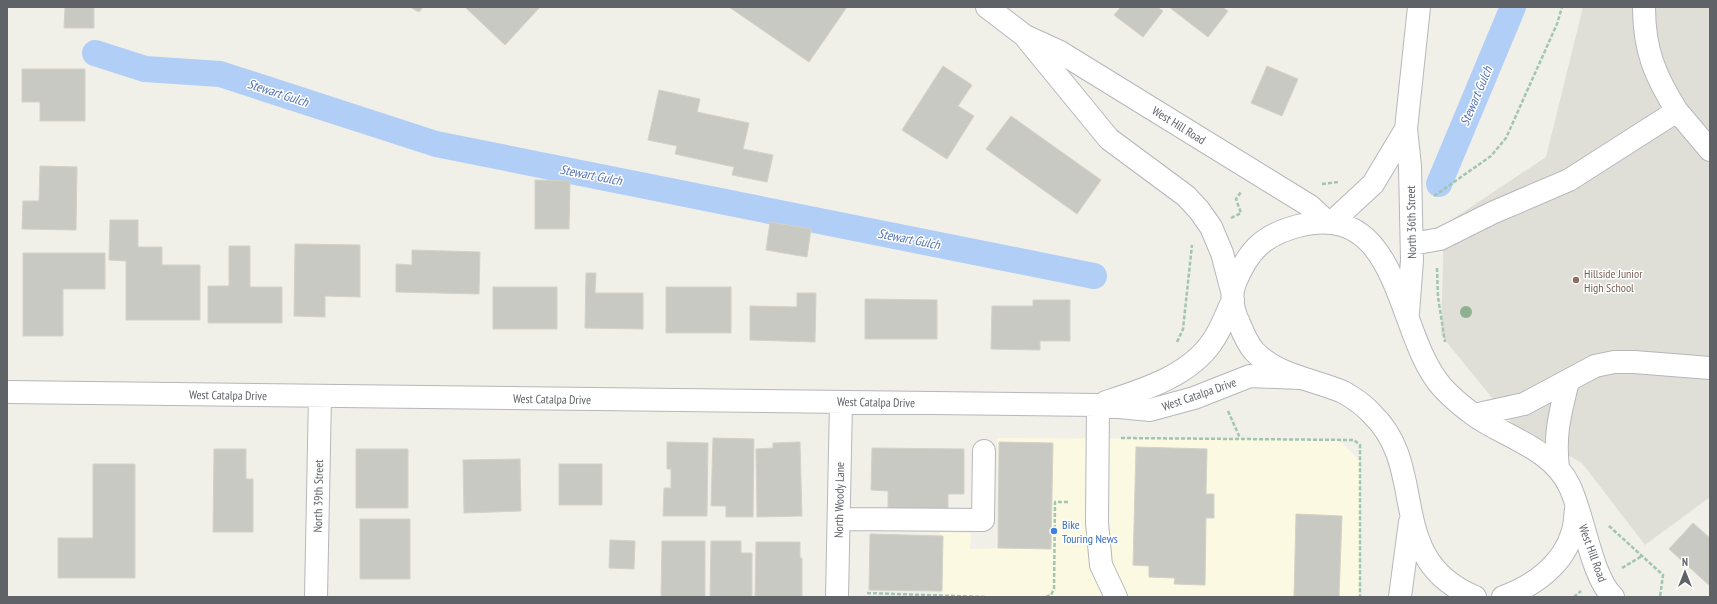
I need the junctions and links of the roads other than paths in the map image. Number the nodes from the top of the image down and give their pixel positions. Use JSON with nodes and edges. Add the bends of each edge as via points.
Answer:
{"nodes":[{"id":1,"x":986,"y":7,"type":"edge"},
{"id":2,"x":1419,"y":7,"type":"edge"},
{"id":3,"x":1644,"y":7,"type":"edge"},
{"id":4,"x":1025,"y":36,"type":"junction"},
{"id":5,"x":1677,"y":112,"type":"junction"},
{"id":6,"x":1406,"y":129,"type":"junction"},
{"id":7,"x":1710,"y":150,"type":"edge"},
{"id":8,"x":1330,"y":222,"type":"junction"},
{"id":9,"x":1412,"y":244,"type":"junction"},
{"id":10,"x":1232,"y":296,"type":"junction"},
{"id":11,"x":1408,"y":316,"type":"junction"},
{"id":12,"x":1710,"y":368,"type":"edge"},
{"id":13,"x":1300,"y":378,"type":"junction"},
{"id":14,"x":1568,"y":381,"type":"junction"},
{"id":15,"x":7,"y":392,"type":"edge"},
{"id":16,"x":320,"y":396,"type":"junction"},
{"id":17,"x":841,"y":402,"type":"junction"},
{"id":18,"x":1098,"y":405,"type":"junction"},
{"id":19,"x":1474,"y":415,"type":"junction"},
{"id":20,"x":984,"y":451,"type":"dead end"},
{"id":21,"x":1558,"y":468,"type":"junction"},
{"id":22,"x":1576,"y":506,"type":"junction"},
{"id":23,"x":839,"y":519,"type":"junction"},
{"id":24,"x":1411,"y":519,"type":"junction"},
{"id":25,"x":316,"y":597,"type":"edge"},
{"id":26,"x":837,"y":597,"type":"edge"},
{"id":27,"x":1116,"y":597,"type":"edge"},
{"id":28,"x":1400,"y":597,"type":"edge"},
{"id":29,"x":1475,"y":597,"type":"edge"},
{"id":30,"x":1503,"y":597,"type":"edge"},
{"id":31,"x":1613,"y":597,"type":"edge"}],
"edges":[{"from":1,"to":4,"type":"street","name":"West Hill Road"},
{"from":2,"to":6,"type":"street","name":"North 36th Street"},
{"from":3,"to":5,"type":"street","via":[[1650,60],[1662,88]]},
{"from":4,"to":8,"type":"street","name":"West Hill Road","via":[[1067,56],[1310,206]]},
{"from":4,"to":10,"type":"street","name":"West Hill Road","via":[[1109,139],[1186,196],[1199,210],[1212,227],[1222,253]]},
{"from":5,"to":7,"type":"street"},
{"from":5,"to":9,"type":"street","via":[[1551,190],[1492,213],[1436,240]]},
{"from":6,"to":8,"type":"street","name":"North 36th Street","via":[[1373,184]]},
{"from":6,"to":9,"type":"street","name":"North 36th Street","via":[[1410,166]]},
{"from":8,"to":10,"type":"street","name":"West Catalpa Drive","via":[[1308,223],[1269,237],[1255,248],[1244,262]]},
{"from":8,"to":11,"type":"street","via":[[1349,228],[1368,239],[1391,275]]},
{"from":9,"to":11,"type":"street","name":"North 36th Street"},
{"from":10,"to":13,"type":"street","name":"West Hill Road","via":[[1237,320],[1252,350],[1266,362]]},
{"from":10,"to":18,"type":"street","name":"West Catalpa Drive","via":[[1212,342],[1199,357],[1147,389]]},
{"from":11,"to":19,"type":"street","via":[[1424,359],[1442,386]]},
{"from":12,"to":14,"type":"street","via":[[1614,362],[1595,366]]},
{"from":13,"to":18,"type":"street","name":"West Catalpa Drive","via":[[1250,376],[1194,398],[1150,410]]},
{"from":13,"to":24,"type":"street","via":[[1343,392],[1362,404],[1378,419],[1396,451],[1402,468]]},
{"from":14,"to":19,"type":"street","via":[[1524,404]]},
{"from":14,"to":21,"type":"street","via":[[1555,445]]},
{"from":15,"to":16,"type":"street","name":"West Catalpa Drive"},
{"from":16,"to":17,"type":"street","name":"West Catalpa Drive"},
{"from":16,"to":25,"type":"street","name":"North 39th Street"},
{"from":17,"to":18,"type":"street","name":"West Catalpa Drive"},
{"from":17,"to":23,"type":"street","name":"North Woody Lane"},
{"from":18,"to":27,"type":"street","via":[[1097,523],[1100,558]]},
{"from":19,"to":21,"type":"street","via":[[1529,446]]},
{"from":20,"to":23,"type":"street","via":[[982,520]]},
{"from":21,"to":22,"type":"street","name":"West Hill Road","via":[[1570,486]]},
{"from":22,"to":30,"type":"street","via":[[1574,530],[1566,550],[1540,579]]},
{"from":22,"to":31,"type":"street","name":"West Hill Road","via":[[1601,580]]},
{"from":23,"to":26,"type":"street","name":"North Woody Lane"},
{"from":24,"to":28,"type":"street"},
{"from":24,"to":29,"type":"street","via":[[1426,560],[1443,580]]}]}
